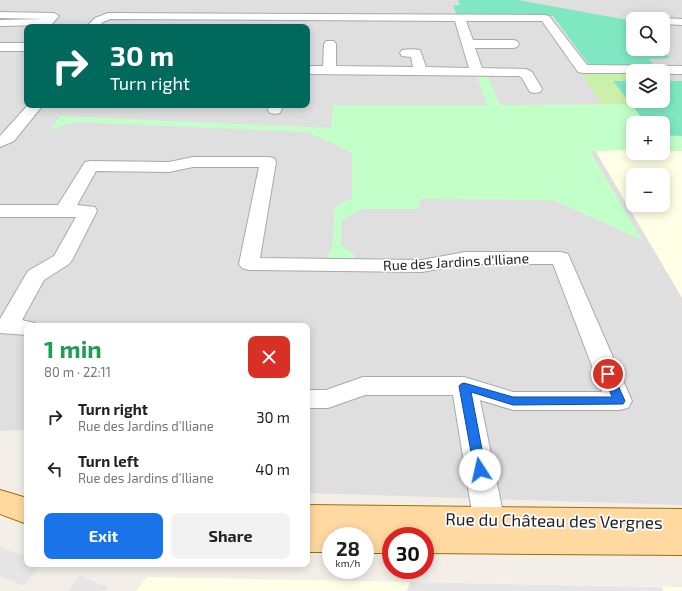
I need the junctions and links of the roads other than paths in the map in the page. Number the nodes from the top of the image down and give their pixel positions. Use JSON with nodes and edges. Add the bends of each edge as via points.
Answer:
{"nodes":[{"id":1,"x":116,"y":5,"type":"dead end"},
{"id":2,"x":274,"y":6,"type":"dead end"},
{"id":3,"x":405,"y":6,"type":"dead end"},
{"id":4,"x":0,"y":14,"type":"edge"},
{"id":5,"x":108,"y":16,"type":"junction"},
{"id":6,"x":180,"y":16,"type":"junction"},
{"id":7,"x":271,"y":17,"type":"junction"},
{"id":8,"x":408,"y":17,"type":"junction"},
{"id":9,"x":459,"y":17,"type":"junction"},
{"id":10,"x":670,"y":21,"type":"edge"},
{"id":11,"x":246,"y":22,"type":"edge"},
{"id":12,"x":682,"y":22,"type":"edge"},
{"id":13,"x":0,"y":23,"type":"edge"},
{"id":14,"x":95,"y":24,"type":"edge"},
{"id":15,"x":105,"y":24,"type":"edge"},
{"id":16,"x":176,"y":24,"type":"edge"},
{"id":17,"x":410,"y":29,"type":"dead end"},
{"id":18,"x":330,"y":44,"type":"dead end"},
{"id":19,"x":467,"y":44,"type":"junction"},
{"id":20,"x":513,"y":44,"type":"dead end"},
{"id":21,"x":0,"y":47,"type":"edge"},
{"id":22,"x":24,"y":47,"type":"edge"},
{"id":23,"x":406,"y":53,"type":"dead end"},
{"id":24,"x":310,"y":70,"type":"edge"},
{"id":25,"x":329,"y":70,"type":"junction"},
{"id":26,"x":682,"y":70,"type":"edge"},
{"id":27,"x":420,"y":71,"type":"junction"},
{"id":28,"x":477,"y":71,"type":"junction"},
{"id":29,"x":535,"y":89,"type":"dead end"},
{"id":30,"x":24,"y":103,"type":"edge"},
{"id":31,"x":33,"y":108,"type":"edge"},
{"id":32,"x":0,"y":131,"type":"edge"},
{"id":33,"x":0,"y":142,"type":"edge"},
{"id":34,"x":0,"y":211,"type":"edge"},
{"id":35,"x":64,"y":211,"type":"junction"},
{"id":36,"x":24,"y":328,"type":"edge"},
{"id":37,"x":464,"y":386,"type":"junction"},
{"id":38,"x":310,"y":399,"type":"edge"},
{"id":39,"x":0,"y":502,"type":"edge"},
{"id":40,"x":24,"y":510,"type":"edge"},
{"id":41,"x":310,"y":518,"type":"edge"},
{"id":42,"x":682,"y":522,"type":"edge"},
{"id":43,"x":491,"y":530,"type":"junction"},
{"id":44,"x":310,"y":538,"type":"edge"},
{"id":45,"x":322,"y":538,"type":"edge"},
{"id":46,"x":434,"y":538,"type":"edge"},
{"id":47,"x":682,"y":541,"type":"edge"}],
"edges":[{"from":1,"to":5,"type":"street"},
{"from":2,"to":7,"type":"street"},
{"from":3,"to":8,"type":"street"},
{"from":4,"to":13,"type":"street","via":[[54,16],[48,22],[41,23]]},
{"from":5,"to":6,"type":"street"},
{"from":5,"to":14,"type":"street"},
{"from":5,"to":15,"type":"street"},
{"from":6,"to":11,"type":"street"},
{"from":6,"to":16,"type":"street"},
{"from":7,"to":8,"type":"street","via":[[341,11]]},
{"from":7,"to":11,"type":"street"},
{"from":8,"to":9,"type":"street"},
{"from":8,"to":17,"type":"street"},
{"from":9,"to":19,"type":"street"},
{"from":9,"to":26,"type":"street","via":[[545,18],[582,70]]},
{"from":10,"to":12,"type":"street"},
{"from":18,"to":25,"type":"street"},
{"from":19,"to":20,"type":"street"},
{"from":19,"to":28,"type":"street"},
{"from":21,"to":22,"type":"street"},
{"from":23,"to":27,"type":"street","via":[[416,53]]},
{"from":24,"to":25,"type":"street"},
{"from":25,"to":27,"type":"street","via":[[353,76]]},
{"from":27,"to":28,"type":"street","via":[[440,76]]},
{"from":28,"to":29,"type":"street","via":[[521,72],[527,75]]},
{"from":30,"to":32,"type":"street"},
{"from":31,"to":33,"type":"street","via":[[8,138]]},
{"from":34,"to":35,"type":"street"},
{"from":35,"to":36,"type":"street","via":[[88,211],[62,260],[36,276],[7,327]]},
{"from":35,"to":37,"type":"street","name":"Rue des Jardins d'Iliane","via":[[95,159],[169,167],[193,162],[268,162],[249,264],[422,266],[465,258],[561,258],[619,401],[513,401]]},
{"from":37,"to":38,"type":"street","name":"Rue des Jardins d'Iliane","via":[[363,386],[328,399]]},
{"from":37,"to":43,"type":"street"},
{"from":39,"to":40,"type":"main road"},
{"from":41,"to":43,"type":"main road","name":"Rue du Château des Vergnes"},
{"from":42,"to":43,"type":"main road","name":"Rue du Château des Vergnes"},
{"from":43,"to":46,"type":"main road","name":"Rue du Château des Vergnes"},
{"from":43,"to":47,"type":"main road","name":"Rue du Château des Vergnes"},
{"from":44,"to":45,"type":"main road"}]}
